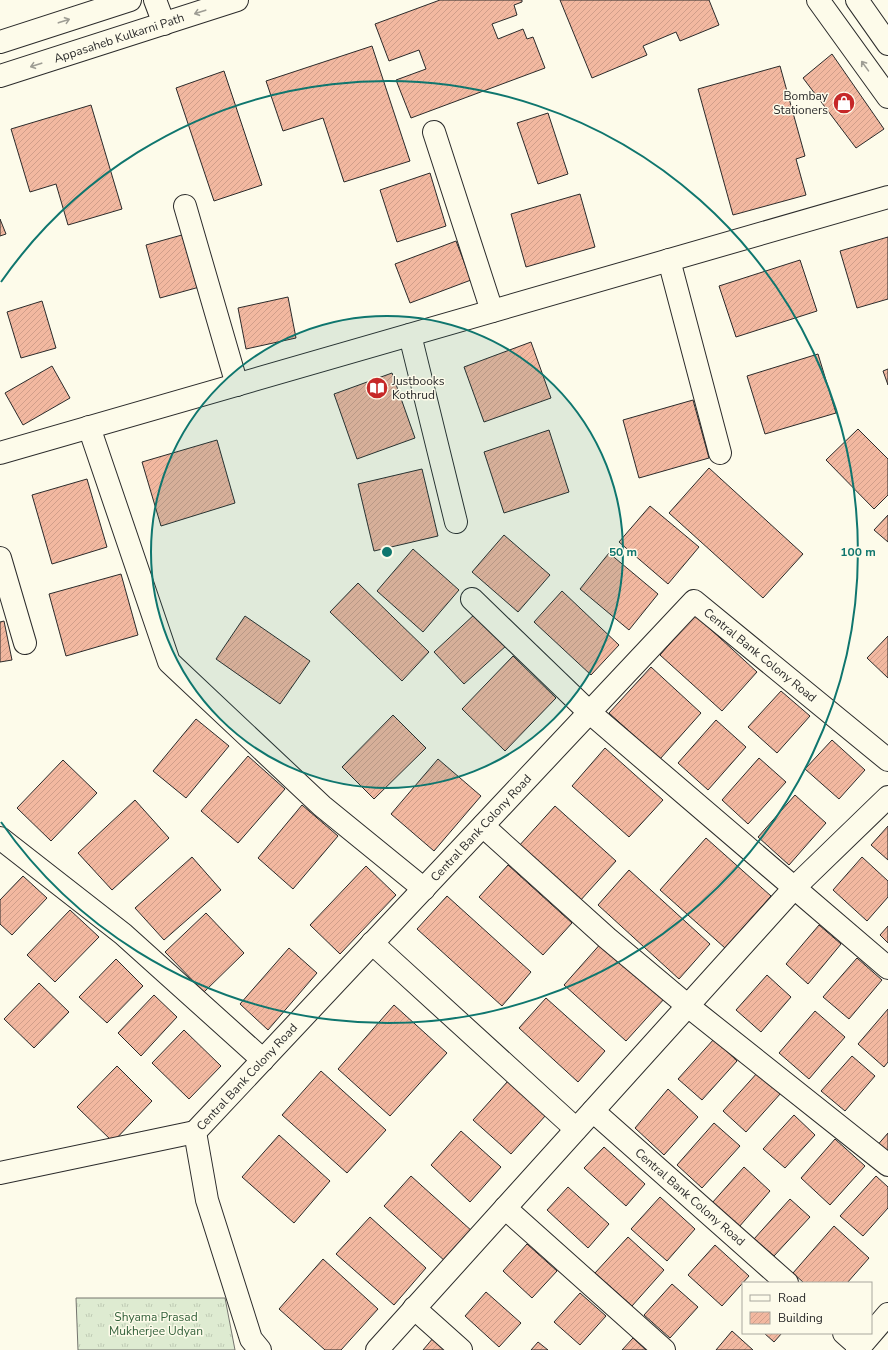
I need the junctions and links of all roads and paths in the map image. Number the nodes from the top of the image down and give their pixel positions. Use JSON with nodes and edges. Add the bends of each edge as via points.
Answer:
{"nodes":[{"id":1,"x":130,"y":0,"type":"edge"},
{"id":2,"x":155,"y":0,"type":"edge"},
{"id":3,"x":237,"y":0,"type":"edge"},
{"id":4,"x":818,"y":0,"type":"edge"},
{"id":5,"x":857,"y":0,"type":"edge"},
{"id":6,"x":164,"y":24,"type":"junction"},
{"id":7,"x":0,"y":42,"type":"edge"},
{"id":8,"x":888,"y":44,"type":"edge"},
{"id":9,"x":0,"y":76,"type":"edge"},
{"id":10,"x":888,"y":97,"type":"edge"},
{"id":11,"x":434,"y":132,"type":"dead end"},
{"id":12,"x":888,"y":198,"type":"edge"},
{"id":13,"x":185,"y":206,"type":"dead end"},
{"id":14,"x":669,"y":260,"type":"junction"},
{"id":15,"x":492,"y":311,"type":"junction"},
{"id":16,"x":410,"y":335,"type":"junction"},
{"id":17,"x":237,"y":385,"type":"junction"},
{"id":18,"x":89,"y":427,"type":"junction"},
{"id":19,"x":0,"y":452,"type":"edge"},
{"id":20,"x":720,"y":453,"type":"dead end"},
{"id":21,"x":456,"y":522,"type":"dead end"},
{"id":22,"x":0,"y":558,"type":"edge"},
{"id":23,"x":472,"y":599,"type":"dead end"},
{"id":24,"x":25,"y":643,"type":"dead end"},
{"id":25,"x":590,"y":712,"type":"junction"},
{"id":26,"x":888,"y":760,"type":"edge"},
{"id":27,"x":888,"y":797,"type":"edge"},
{"id":28,"x":483,"y":826,"type":"junction"},
{"id":29,"x":0,"y":838,"type":"edge"},
{"id":30,"x":794,"y":887,"type":"junction"},
{"id":31,"x":424,"y":888,"type":"junction"},
{"id":32,"x":372,"y":943,"type":"junction"},
{"id":33,"x":888,"y":968,"type":"edge"},
{"id":34,"x":688,"y":1006,"type":"junction"},
{"id":35,"x":263,"y":1060,"type":"junction"},
{"id":36,"x":593,"y":1111,"type":"junction"},
{"id":37,"x":576,"y":1129,"type":"junction"},
{"id":38,"x":195,"y":1132,"type":"junction"},
{"id":39,"x":888,"y":1165,"type":"edge"},
{"id":40,"x":0,"y":1173,"type":"edge"},
{"id":41,"x":505,"y":1208,"type":"junction"},
{"id":42,"x":786,"y":1282,"type":"edge"},
{"id":43,"x":414,"y":1308,"type":"junction"},
{"id":44,"x":888,"y":1314,"type":"edge"},
{"id":45,"x":872,"y":1333,"type":"edge"},
{"id":46,"x":845,"y":1334,"type":"edge"},
{"id":47,"x":871,"y":1334,"type":"edge"},
{"id":48,"x":858,"y":1349,"type":"edge"},
{"id":49,"x":260,"y":1350,"type":"edge"},
{"id":50,"x":377,"y":1350,"type":"edge"},
{"id":51,"x":461,"y":1350,"type":"edge"},
{"id":52,"x":664,"y":1350,"type":"edge"}],
"edges":[{"from":7,"to":1,"type":"street","one_way":true},
{"from":2,"to":6,"type":"street"},
{"from":3,"to":6,"type":"street","name":"Appasaheb Kulkarni Path","one_way":true},
{"from":10,"to":4,"type":"street","one_way":true},
{"from":5,"to":8,"type":"street"},
{"from":6,"to":9,"type":"street","name":"Appasaheb Kulkarni Path","one_way":true},
{"from":11,"to":15,"type":"street"},
{"from":12,"to":14,"type":"street"},
{"from":13,"to":17,"type":"street"},
{"from":14,"to":15,"type":"street"},
{"from":14,"to":20,"type":"street"},
{"from":15,"to":16,"type":"street"},
{"from":16,"to":17,"type":"street"},
{"from":16,"to":21,"type":"street"},
{"from":17,"to":18,"type":"street"},
{"from":18,"to":19,"type":"street"},
{"from":18,"to":31,"type":"street","via":[[169,662],[322,806]]},
{"from":22,"to":24,"type":"street"},
{"from":23,"to":25,"type":"street"},
{"from":25,"to":26,"type":"street","name":"Central Bank Colony Road","via":[[694,601]]},
{"from":25,"to":28,"type":"street","name":"Central Bank Colony Road"},
{"from":25,"to":30,"type":"street"},
{"from":27,"to":30,"type":"street"},
{"from":28,"to":31,"type":"street","name":"Central Bank Colony Road"},
{"from":28,"to":34,"type":"street"},
{"from":29,"to":35,"type":"street","via":[[123,934]]},
{"from":30,"to":33,"type":"street"},
{"from":30,"to":34,"type":"street"},
{"from":31,"to":32,"type":"street","name":"Central Bank Colony Road"},
{"from":32,"to":35,"type":"street","name":"Central Bank Colony Road"},
{"from":32,"to":37,"type":"street"},
{"from":34,"to":36,"type":"street"},
{"from":34,"to":39,"type":"street"},
{"from":35,"to":38,"type":"street","name":"Central Bank Colony Road"},
{"from":36,"to":37,"type":"street"},
{"from":36,"to":42,"type":"street","name":"Central Bank Colony Road"},
{"from":37,"to":41,"type":"street"},
{"from":38,"to":40,"type":"street"},
{"from":38,"to":49,"type":"street","name":"Central Bank Colony Road","via":[[208,1200],[251,1339]]},
{"from":41,"to":43,"type":"street"},
{"from":41,"to":52,"type":"street"},
{"from":43,"to":50,"type":"street"},
{"from":43,"to":51,"type":"street"},
{"from":44,"to":45,"type":"street"},
{"from":46,"to":48,"type":"street"},
{"from":47,"to":48,"type":"street"}]}
